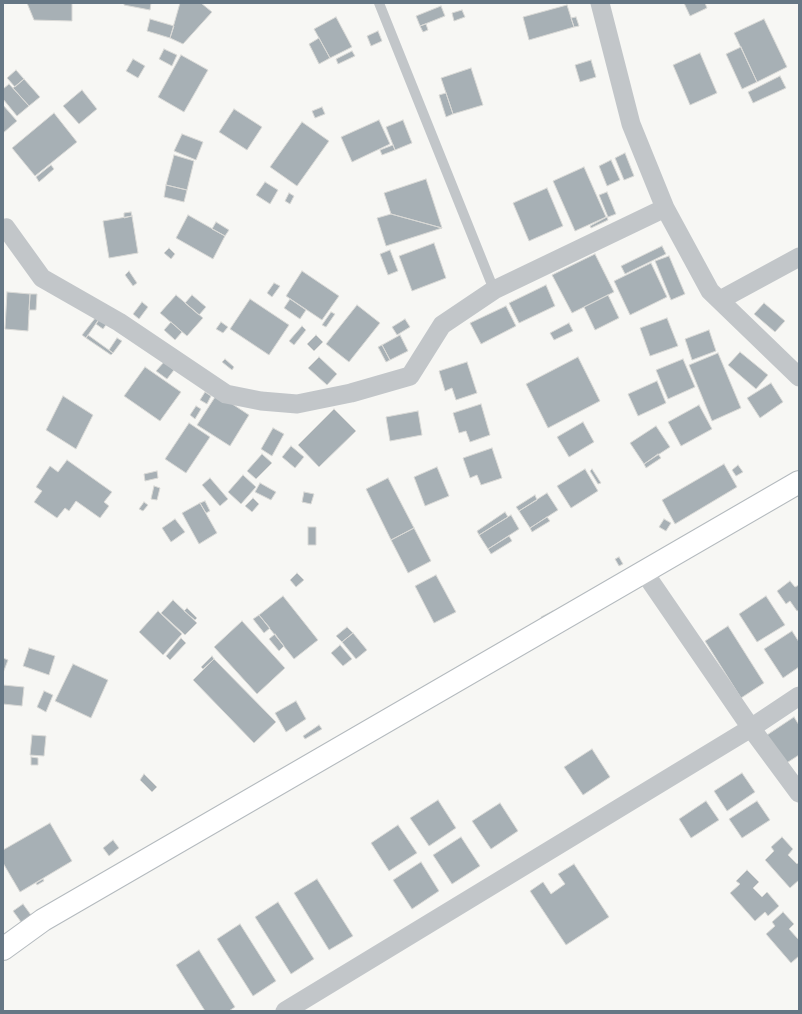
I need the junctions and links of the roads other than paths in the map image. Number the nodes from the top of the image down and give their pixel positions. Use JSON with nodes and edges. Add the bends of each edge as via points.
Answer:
{"nodes":[{"id":1,"x":379,"y":3,"type":"edge"},
{"id":2,"x":600,"y":3,"type":"edge"},
{"id":3,"x":665,"y":208,"type":"junction"},
{"id":4,"x":3,"y":229,"type":"edge"},
{"id":5,"x":799,"y":257,"type":"edge"},
{"id":6,"x":494,"y":290,"type":"junction"},
{"id":7,"x":720,"y":300,"type":"junction"},
{"id":8,"x":799,"y":377,"type":"edge"},
{"id":9,"x":799,"y":482,"type":"edge"},
{"id":10,"x":644,"y":572,"type":"junction"},
{"id":11,"x":799,"y":696,"type":"edge"},
{"id":12,"x":751,"y":728,"type":"junction"},
{"id":13,"x":799,"y":793,"type":"edge"},
{"id":14,"x":3,"y":949,"type":"edge"},
{"id":15,"x":285,"y":1011,"type":"edge"}],
"edges":[{"from":1,"to":6,"type":"lane"},
{"from":2,"to":3,"type":"street","via":[[631,124]]},
{"from":3,"to":6,"type":"street"},
{"from":3,"to":7,"type":"street","via":[[710,291]]},
{"from":4,"to":6,"type":"street","via":[[6,228],[42,278],[120,322],[226,394],[261,401],[297,404],[351,393],[410,376],[442,325]]},
{"from":5,"to":7,"type":"street"},
{"from":7,"to":8,"type":"street"},
{"from":9,"to":10,"type":"street"},
{"from":10,"to":12,"type":"street"},
{"from":10,"to":14,"type":"street","via":[[43,920]]},
{"from":11,"to":12,"type":"street"},
{"from":12,"to":13,"type":"street"},
{"from":12,"to":15,"type":"street"}]}
